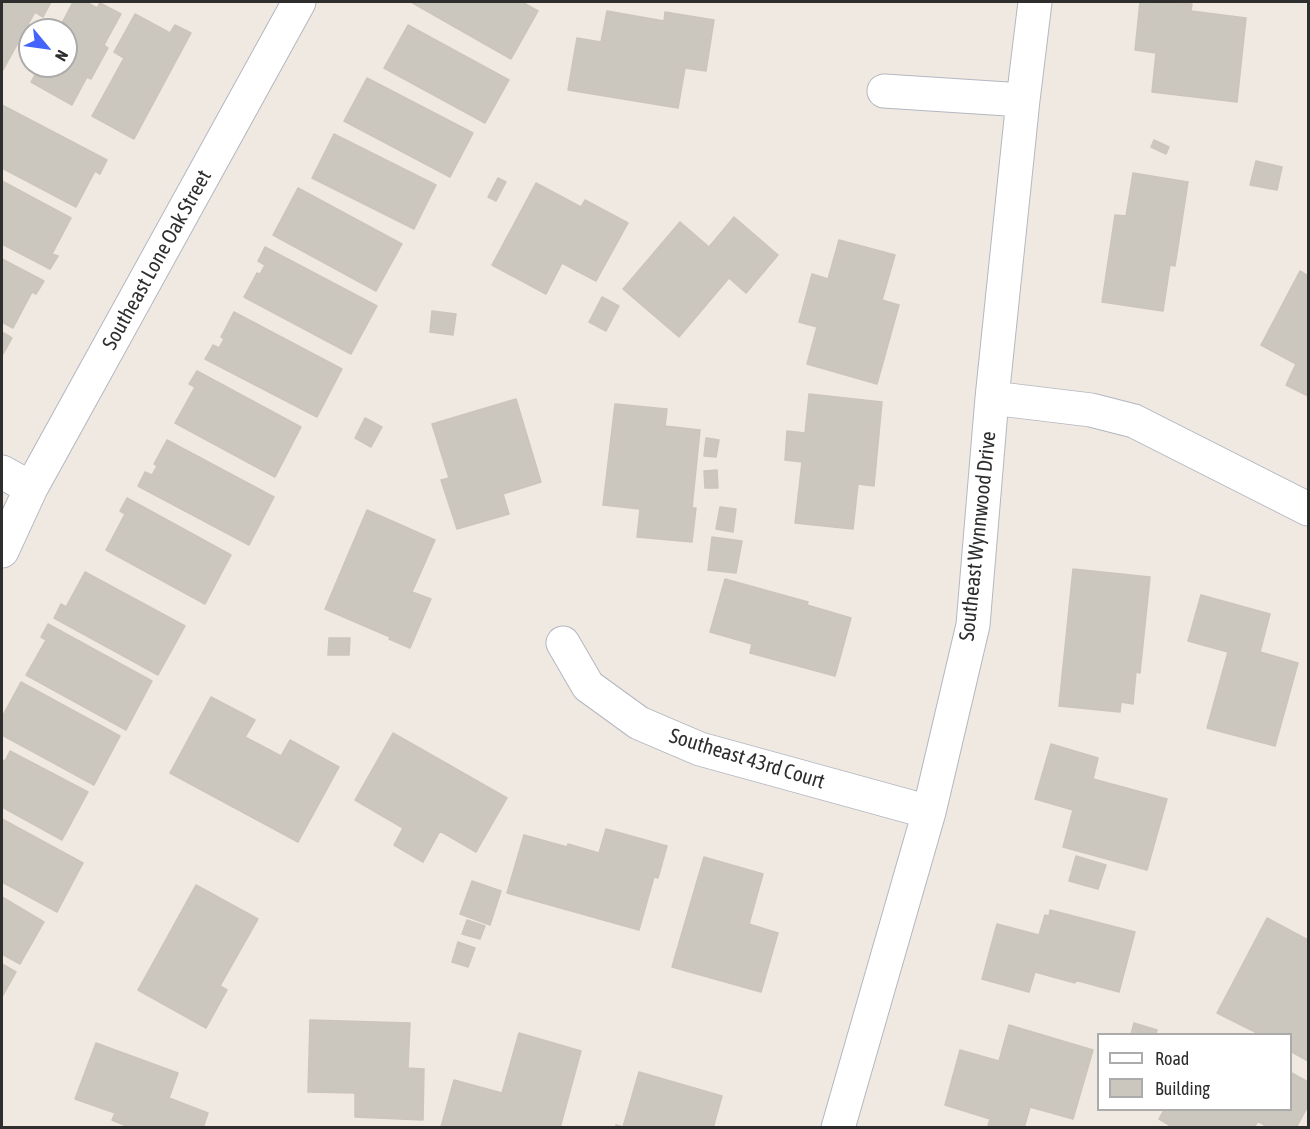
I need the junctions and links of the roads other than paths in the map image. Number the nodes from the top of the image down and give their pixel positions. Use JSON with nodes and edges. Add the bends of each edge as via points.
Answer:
{"nodes":[{"id":1,"x":299,"y":2,"type":"edge"},
{"id":2,"x":1035,"y":2,"type":"edge"},
{"id":3,"x":884,"y":91,"type":"dead end"},
{"id":4,"x":1023,"y":100,"type":"junction"},
{"id":5,"x":992,"y":398,"type":"junction"},
{"id":6,"x":2,"y":472,"type":"edge"},
{"id":7,"x":31,"y":488,"type":"junction"},
{"id":8,"x":1308,"y":509,"type":"edge"},
{"id":9,"x":2,"y":552,"type":"edge"},
{"id":10,"x":562,"y":643,"type":"dead end"},
{"id":11,"x":929,"y":812,"type":"junction"},
{"id":12,"x":838,"y":1128,"type":"edge"}],
"edges":[{"from":1,"to":7,"type":"street","name":"Southeast Lone Oak Street"},
{"from":2,"to":4,"type":"street","name":"Southeast Wynnwood Drive"},
{"from":3,"to":4,"type":"street"},
{"from":4,"to":5,"type":"street","name":"Southeast Wynnwood Drive"},
{"from":5,"to":8,"type":"street","via":[[1091,410],[1134,421]]},
{"from":5,"to":11,"type":"street","name":"Southeast Wynnwood Drive","via":[[973,625]]},
{"from":6,"to":7,"type":"street"},
{"from":7,"to":9,"type":"street","name":"Southeast Lone Oak Street"},
{"from":10,"to":11,"type":"street","name":"Southeast 43rd Court","via":[[588,686],[639,723],[700,749]]},
{"from":11,"to":12,"type":"street","name":"Southeast Wynnwood Drive"}]}
